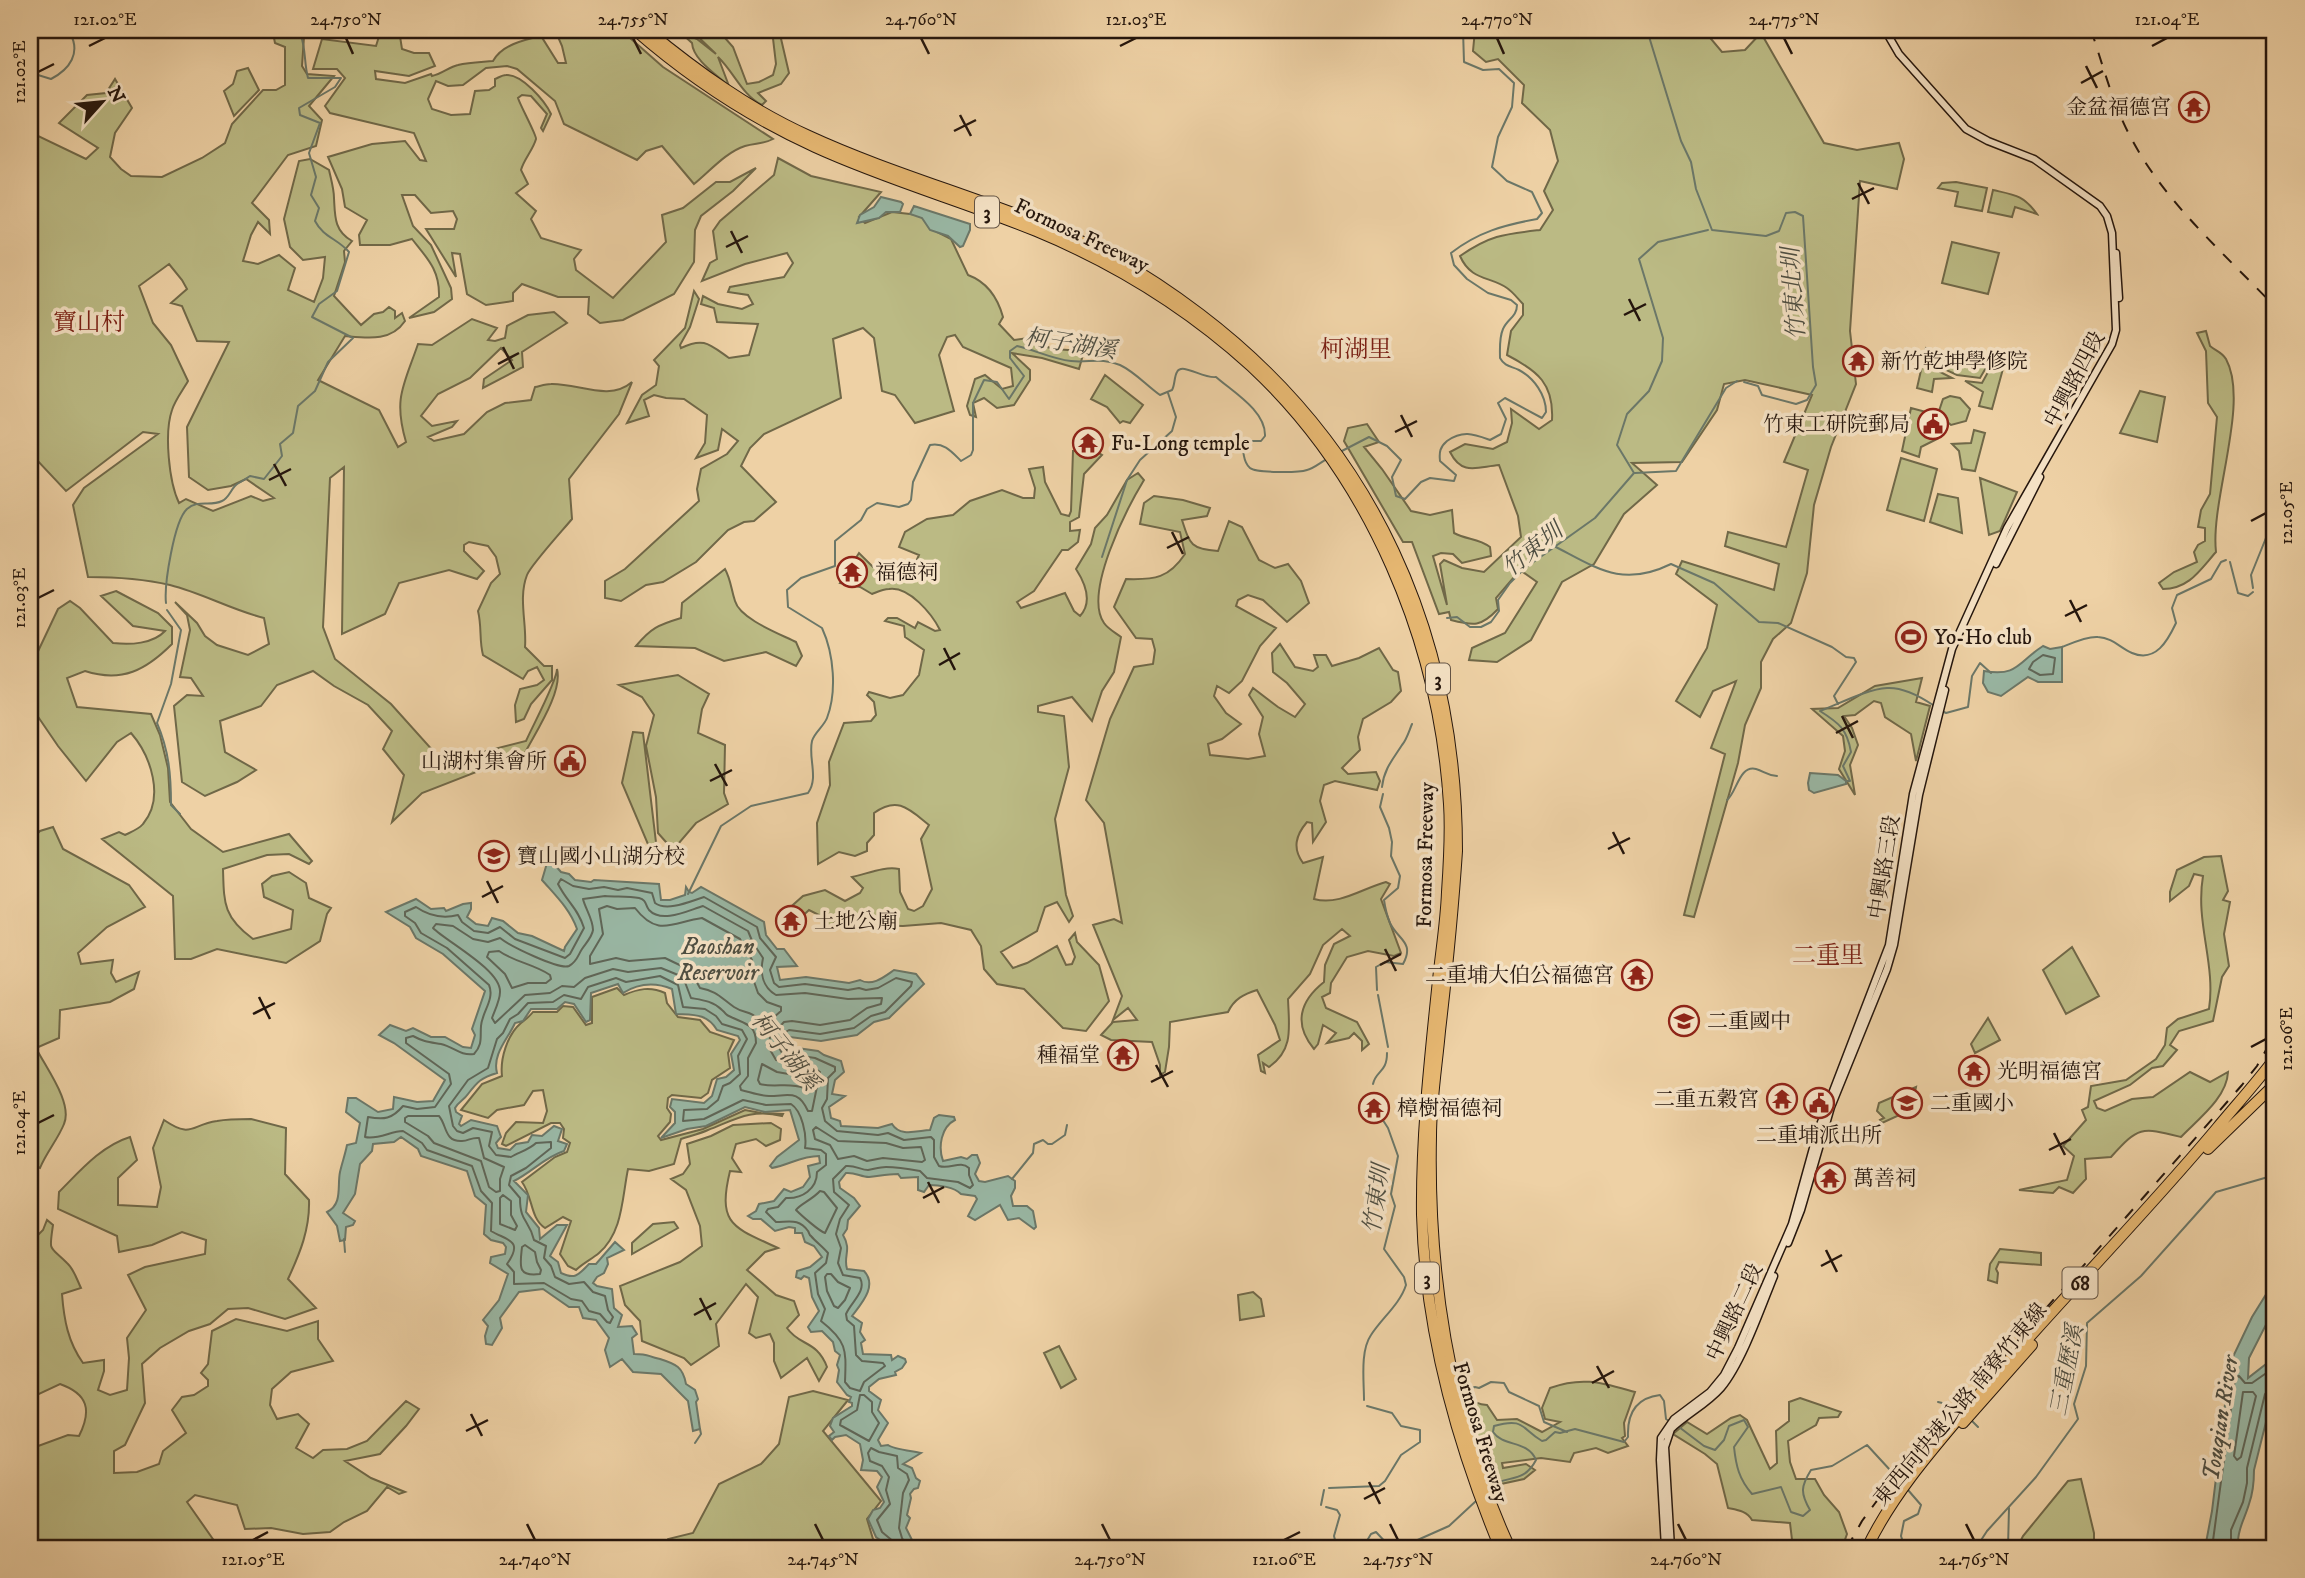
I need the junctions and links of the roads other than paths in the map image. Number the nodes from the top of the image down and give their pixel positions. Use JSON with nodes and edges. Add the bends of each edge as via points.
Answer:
{"nodes":[{"id":1,"x":635,"y":30,"type":"edge"},
{"id":2,"x":647,"y":30,"type":"edge"},
{"id":3,"x":1887,"y":30,"type":"edge"},
{"id":4,"x":718,"y":78,"type":"dead end"},
{"id":5,"x":750,"y":106,"type":"junction"},
{"id":6,"x":1316,"y":432,"type":"junction"},
{"id":7,"x":2275,"y":1047,"type":"edge"},
{"id":8,"x":2275,"y":1058,"type":"edge"},
{"id":9,"x":2275,"y":1066,"type":"edge"},
{"id":10,"x":2275,"y":1084,"type":"edge"},
{"id":11,"x":2234,"y":1108,"type":"junction"},
{"id":12,"x":2207,"y":1149,"type":"junction"},
{"id":13,"x":1929,"y":1460,"type":"junction"},
{"id":14,"x":1664,"y":1479,"type":"junction"},
{"id":15,"x":1489,"y":1512,"type":"junction"},
{"id":16,"x":1874,"y":1542,"type":"edge"},
{"id":17,"x":1500,"y":1548,"type":"edge"},
{"id":18,"x":1510,"y":1548,"type":"edge"},
{"id":19,"x":1665,"y":1548,"type":"edge"},
{"id":20,"x":1671,"y":1548,"type":"edge"},
{"id":21,"x":1867,"y":1548,"type":"edge"}],
"edges":[{"from":1,"to":6,"type":"highway","name":"Formosa Freeway","number":"3","via":[[726,100],[787,134],[1035,230],[1128,275],[1223,342]]},
{"from":2,"to":5,"type":"highway","name":"Formosa Freeway","number":"3"},
{"from":3,"to":14,"type":"main road","name":"中興路四段","via":[[1968,126],[2031,154],[2099,200],[2114,224],[2119,338],[2018,517],[1954,650],[1928,743],[1886,969],[1826,1121],[1796,1226],[1759,1313],[1730,1376],[1671,1429]]},
{"from":4,"to":5,"type":"highway"},
{"from":5,"to":6,"type":"highway","name":"Formosa Freeway","number":"3","via":[[809,136],[1037,223],[1125,264],[1223,331],[1276,381]]},
{"from":6,"to":15,"type":"highway","name":"Formosa Freeway","number":"3","via":[[1346,474],[1384,552],[1416,631],[1442,736],[1450,809],[1434,1057],[1431,1225],[1451,1373]]},
{"from":7,"to":11,"type":"highway"},
{"from":8,"to":11,"type":"highway","name":"東西向快速公路 南寮竹東線","number":"68"},
{"from":9,"to":12,"type":"highway","name":"東西向快速公路 南寮竹東線","number":"68"},
{"from":10,"to":12,"type":"highway"},
{"from":11,"to":13,"type":"highway","name":"東西向快速公路 南寮竹東線","number":"68","via":[[1997,1374]]},
{"from":12,"to":13,"type":"highway","name":"東西向快速公路 南寮竹東線","number":"68"},
{"from":13,"to":16,"type":"highway","name":"東西向快速公路 南寮竹東線","number":"68"},
{"from":14,"to":19,"type":"main road"},
{"from":14,"to":20,"type":"main road"},
{"from":15,"to":17,"type":"highway","name":"Formosa Freeway","number":"3"},
{"from":15,"to":18,"type":"highway","name":"Formosa Freeway","number":"3"},
{"from":16,"to":21,"type":"highway","name":"東西向快速公路 南寮竹東線","number":"68"}]}
